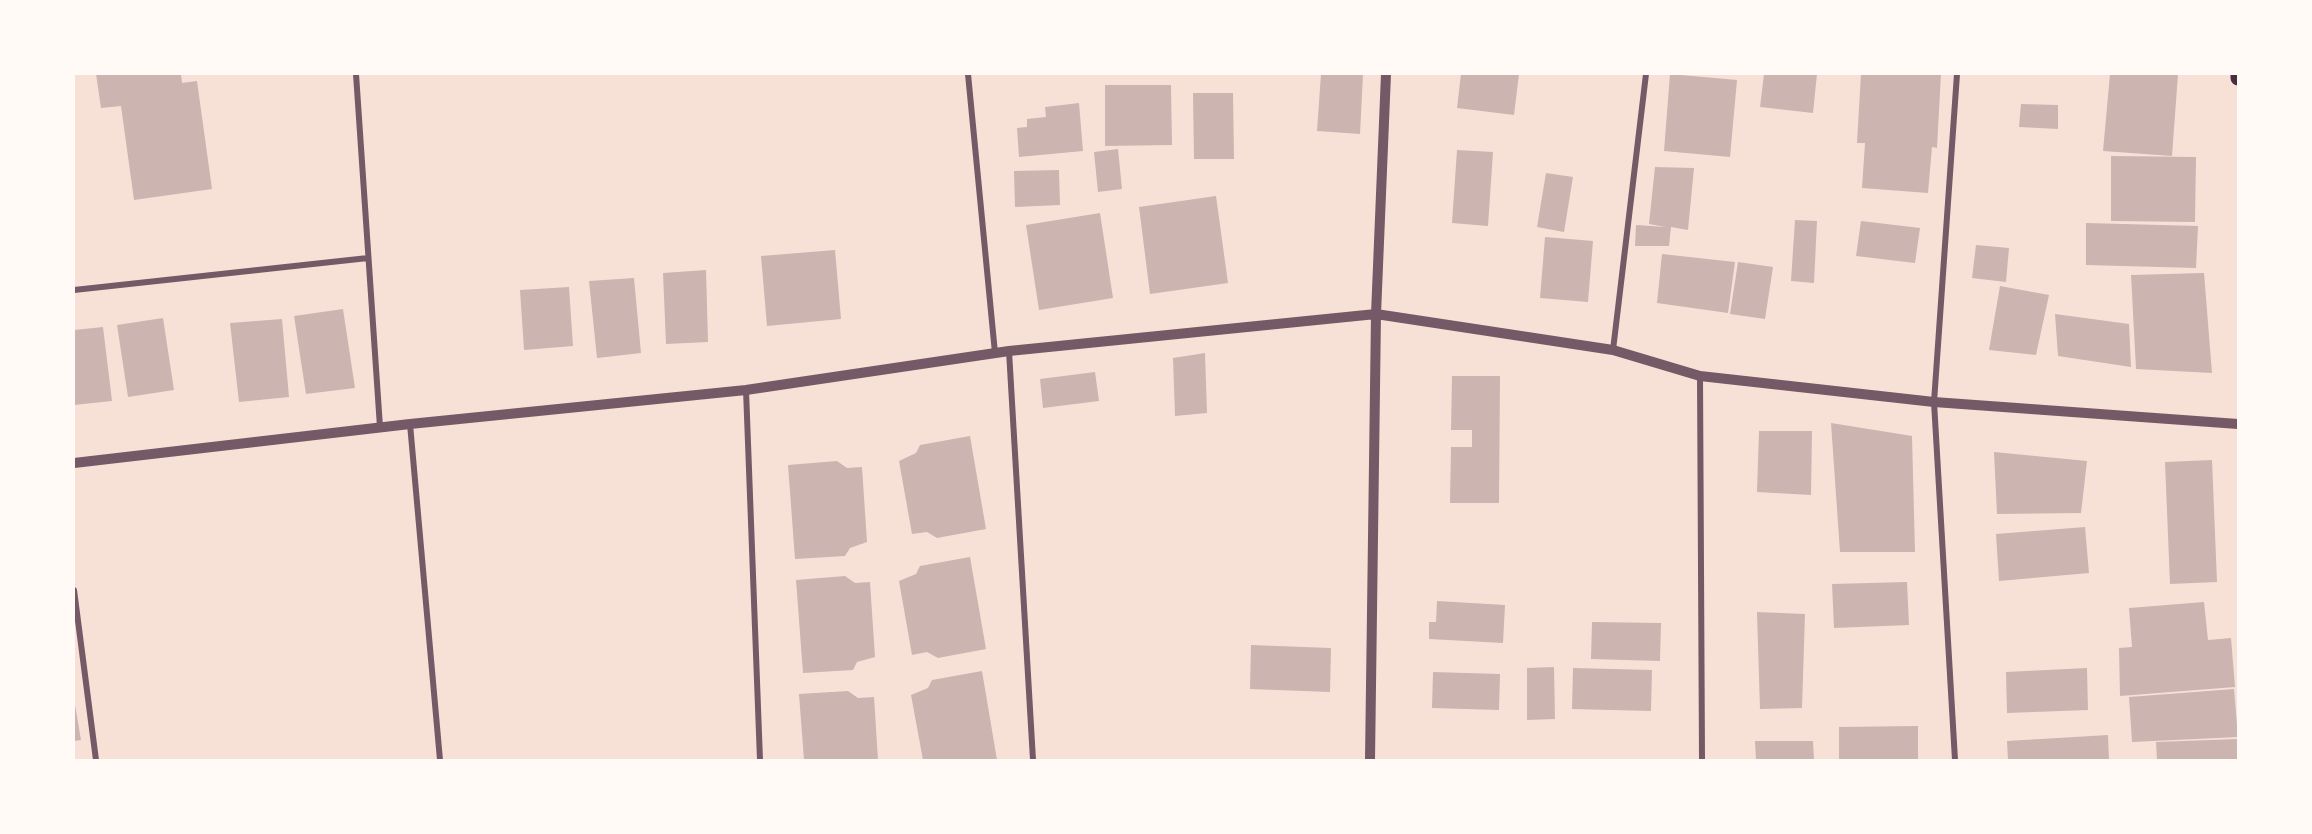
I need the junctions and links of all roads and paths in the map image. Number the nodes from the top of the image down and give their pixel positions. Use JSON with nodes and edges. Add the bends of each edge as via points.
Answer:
{"nodes":[{"id":1,"x":356,"y":74,"type":"edge"},
{"id":2,"x":968,"y":74,"type":"edge"},
{"id":3,"x":1386,"y":74,"type":"edge"},
{"id":4,"x":1646,"y":74,"type":"edge"},
{"id":5,"x":1957,"y":74,"type":"edge"},
{"id":6,"x":368,"y":258,"type":"junction"},
{"id":7,"x":74,"y":290,"type":"edge"},
{"id":8,"x":1376,"y":314,"type":"junction"},
{"id":9,"x":1613,"y":350,"type":"junction"},
{"id":10,"x":1009,"y":351,"type":"junction"},
{"id":11,"x":995,"y":353,"type":"junction"},
{"id":12,"x":1700,"y":376,"type":"junction"},
{"id":13,"x":746,"y":390,"type":"junction"},
{"id":14,"x":1934,"y":402,"type":"junction"},
{"id":15,"x":410,"y":424,"type":"junction"},
{"id":16,"x":2238,"y":424,"type":"edge"},
{"id":17,"x":380,"y":427,"type":"junction"},
{"id":18,"x":74,"y":463,"type":"edge"},
{"id":19,"x":74,"y":590,"type":"edge"},
{"id":20,"x":96,"y":760,"type":"edge"},
{"id":21,"x":440,"y":760,"type":"edge"},
{"id":22,"x":760,"y":760,"type":"edge"},
{"id":23,"x":1033,"y":760,"type":"edge"},
{"id":24,"x":1370,"y":760,"type":"edge"},
{"id":25,"x":1702,"y":760,"type":"edge"},
{"id":26,"x":1955,"y":760,"type":"edge"}],
"edges":[{"from":1,"to":6,"type":"street"},
{"from":2,"to":11,"type":"street"},
{"from":3,"to":8,"type":"street"},
{"from":4,"to":9,"type":"street"},
{"from":5,"to":14,"type":"street"},
{"from":6,"to":7,"type":"street"},
{"from":6,"to":17,"type":"street"},
{"from":8,"to":9,"type":"street"},
{"from":8,"to":10,"type":"street"},
{"from":8,"to":24,"type":"street"},
{"from":9,"to":12,"type":"street"},
{"from":10,"to":11,"type":"street"},
{"from":10,"to":23,"type":"street"},
{"from":11,"to":13,"type":"street"},
{"from":12,"to":14,"type":"street"},
{"from":12,"to":25,"type":"street"},
{"from":13,"to":15,"type":"street"},
{"from":13,"to":22,"type":"street"},
{"from":14,"to":16,"type":"street"},
{"from":14,"to":26,"type":"street"},
{"from":15,"to":17,"type":"street"},
{"from":15,"to":21,"type":"street"},
{"from":17,"to":18,"type":"street"},
{"from":19,"to":20,"type":"street"}]}
